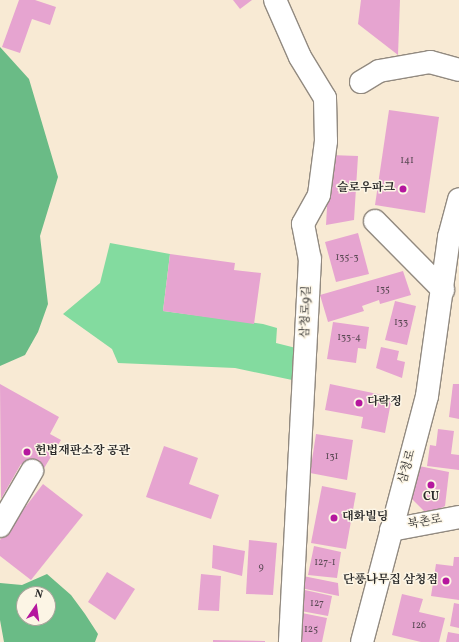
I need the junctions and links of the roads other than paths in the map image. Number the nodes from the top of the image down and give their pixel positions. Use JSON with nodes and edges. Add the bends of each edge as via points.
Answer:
{"nodes":[{"id":1,"x":275,"y":0,"type":"edge"},
{"id":2,"x":459,"y":70,"type":"edge"},
{"id":3,"x":361,"y":82,"type":"dead end"},
{"id":4,"x":459,"y":199,"type":"edge"},
{"id":5,"x":375,"y":221,"type":"dead end"},
{"id":6,"x":443,"y":290,"type":"junction"},
{"id":7,"x":32,"y":471,"type":"dead end"},
{"id":8,"x":459,"y":517,"type":"edge"},
{"id":9,"x":0,"y":526,"type":"edge"},
{"id":10,"x":391,"y":530,"type":"junction"},
{"id":11,"x":290,"y":642,"type":"edge"},
{"id":12,"x":362,"y":642,"type":"edge"}],
"edges":[{"from":1,"to":11,"type":"street","name":"삼청로9길","via":[[300,57],[325,98],[326,141],[319,195],[303,224],[310,259]]},
{"from":2,"to":3,"type":"street","via":[[430,62],[379,71]]},
{"from":4,"to":6,"type":"street","name":"삼청로","via":[[449,237]]},
{"from":5,"to":6,"type":"street"},
{"from":6,"to":10,"type":"street","name":"삼청로","via":[[427,396]]},
{"from":7,"to":9,"type":"street"},
{"from":8,"to":10,"type":"street","name":"북촌로"},
{"from":10,"to":12,"type":"street","name":"삼청로"}]}
